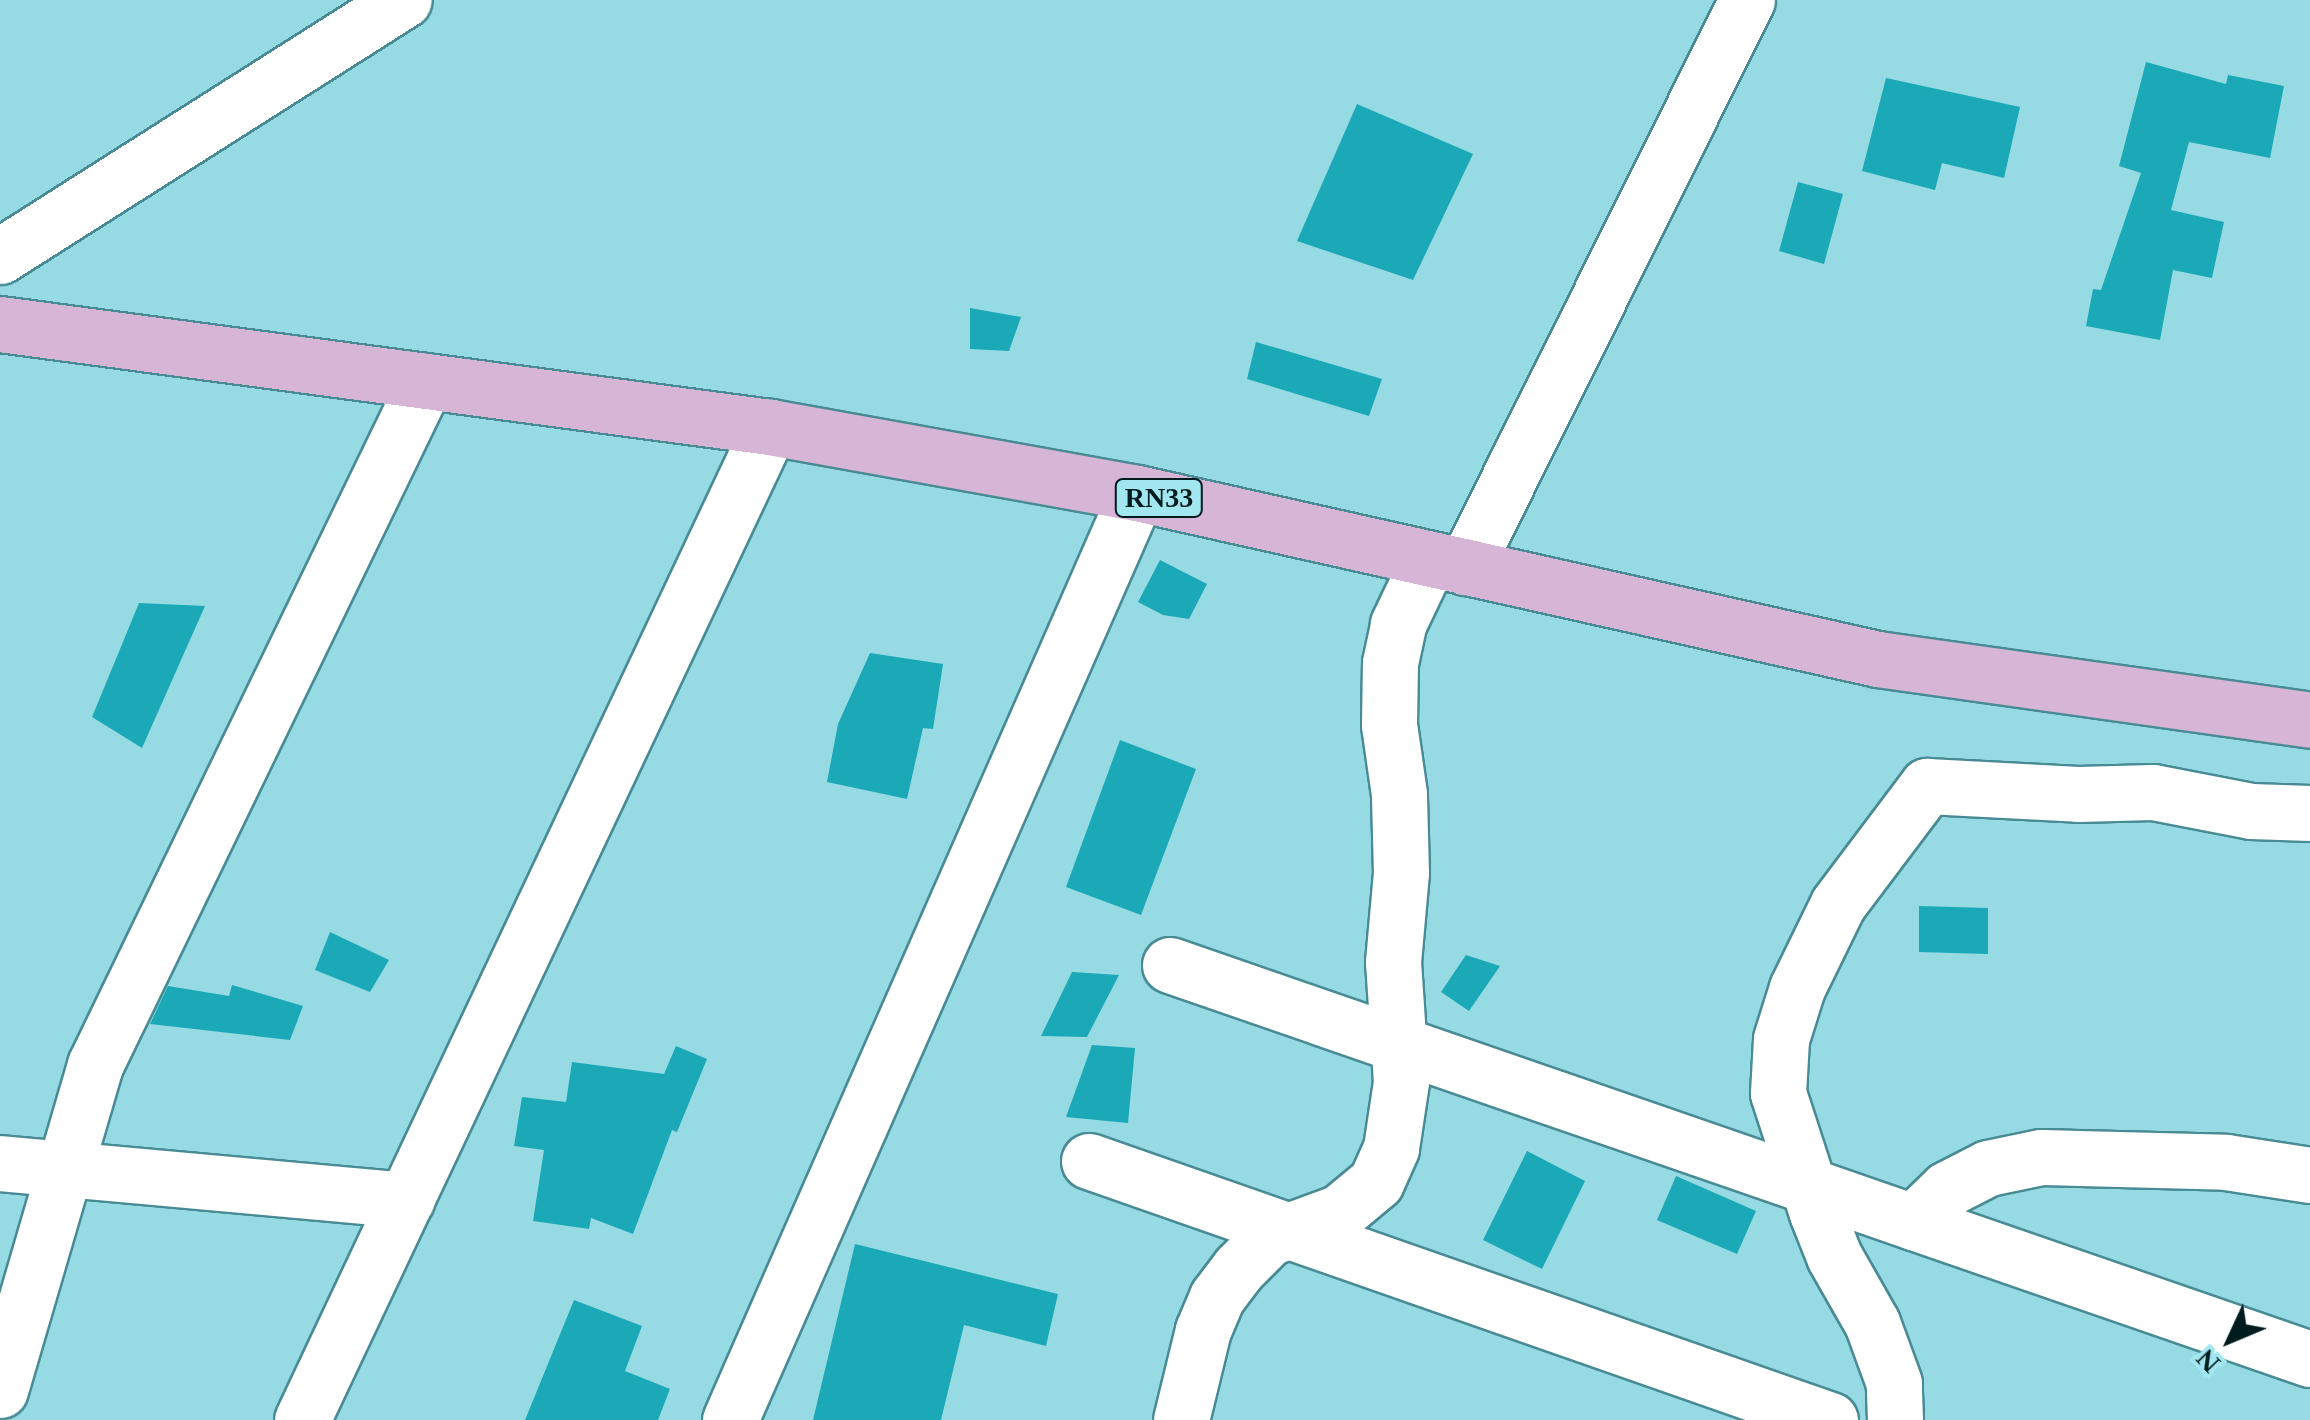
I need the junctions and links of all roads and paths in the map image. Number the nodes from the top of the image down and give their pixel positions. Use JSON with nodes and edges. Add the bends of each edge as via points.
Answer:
{"nodes":[{"id":1,"x":404,"y":0,"type":"edge"},
{"id":2,"x":1748,"y":0,"type":"edge"},
{"id":3,"x":0,"y":256,"type":"edge"},
{"id":4,"x":0,"y":324,"type":"edge"},
{"id":5,"x":426,"y":381,"type":"junction"},
{"id":6,"x":770,"y":427,"type":"junction"},
{"id":7,"x":1137,"y":493,"type":"junction"},
{"id":8,"x":1447,"y":563,"type":"junction"},
{"id":9,"x":2310,"y":720,"type":"edge"},
{"id":10,"x":2310,"y":813,"type":"edge"},
{"id":11,"x":1170,"y":965,"type":"dead end"},
{"id":12,"x":1399,"y":1044,"type":"junction"},
{"id":13,"x":1089,"y":1161,"type":"dead end"},
{"id":14,"x":0,"y":1163,"type":"edge"},
{"id":15,"x":65,"y":1169,"type":"junction"},
{"id":16,"x":2310,"y":1175,"type":"edge"},
{"id":17,"x":1806,"y":1185,"type":"junction"},
{"id":18,"x":406,"y":1200,"type":"junction"},
{"id":19,"x":1913,"y":1222,"type":"junction"},
{"id":20,"x":1292,"y":1232,"type":"junction"},
{"id":21,"x":2310,"y":1359,"type":"edge"},
{"id":22,"x":0,"y":1390,"type":"edge"},
{"id":23,"x":302,"y":1420,"type":"edge"},
{"id":24,"x":730,"y":1420,"type":"edge"},
{"id":25,"x":1181,"y":1420,"type":"edge"},
{"id":26,"x":1830,"y":1420,"type":"edge"},
{"id":27,"x":1895,"y":1420,"type":"edge"}],
"edges":[{"from":1,"to":3,"type":"street"},
{"from":2,"to":8,"type":"street"},
{"from":4,"to":5,"type":"main road","number":"RN33"},
{"from":5,"to":6,"type":"main road","number":"RN33"},
{"from":5,"to":15,"type":"street","via":[[95,1065]]},
{"from":6,"to":7,"type":"main road","number":"RN33"},
{"from":6,"to":18,"type":"street"},
{"from":7,"to":8,"type":"main road","number":"RN33"},
{"from":7,"to":24,"type":"street"},
{"from":8,"to":9,"type":"main road","number":"RN33","via":[[1878,659]]},
{"from":8,"to":12,"type":"street","via":[[1398,624],[1390,663],[1401,873],[1393,962]]},
{"from":10,"to":17,"type":"street","via":[[2252,811],[2153,792],[1928,786],[1838,904],[1796,988],[1781,1039],[1778,1092]]},
{"from":11,"to":12,"type":"street"},
{"from":12,"to":17,"type":"street"},
{"from":12,"to":20,"type":"street","via":[[1401,1082],[1390,1148],[1376,1182],[1340,1212]]},
{"from":13,"to":20,"type":"street"},
{"from":14,"to":15,"type":"street"},
{"from":15,"to":18,"type":"street"},
{"from":15,"to":22,"type":"street"},
{"from":16,"to":19,"type":"street","via":[[2226,1162],[2041,1157],[1988,1168],[1960,1182]]},
{"from":17,"to":19,"type":"street"},
{"from":17,"to":27,"type":"street","via":[[1834,1256],[1872,1323],[1894,1383]]},
{"from":18,"to":23,"type":"street"},
{"from":19,"to":21,"type":"street"},
{"from":20,"to":25,"type":"street","via":[[1269,1238],[1217,1297]]},
{"from":20,"to":26,"type":"street"}]}
